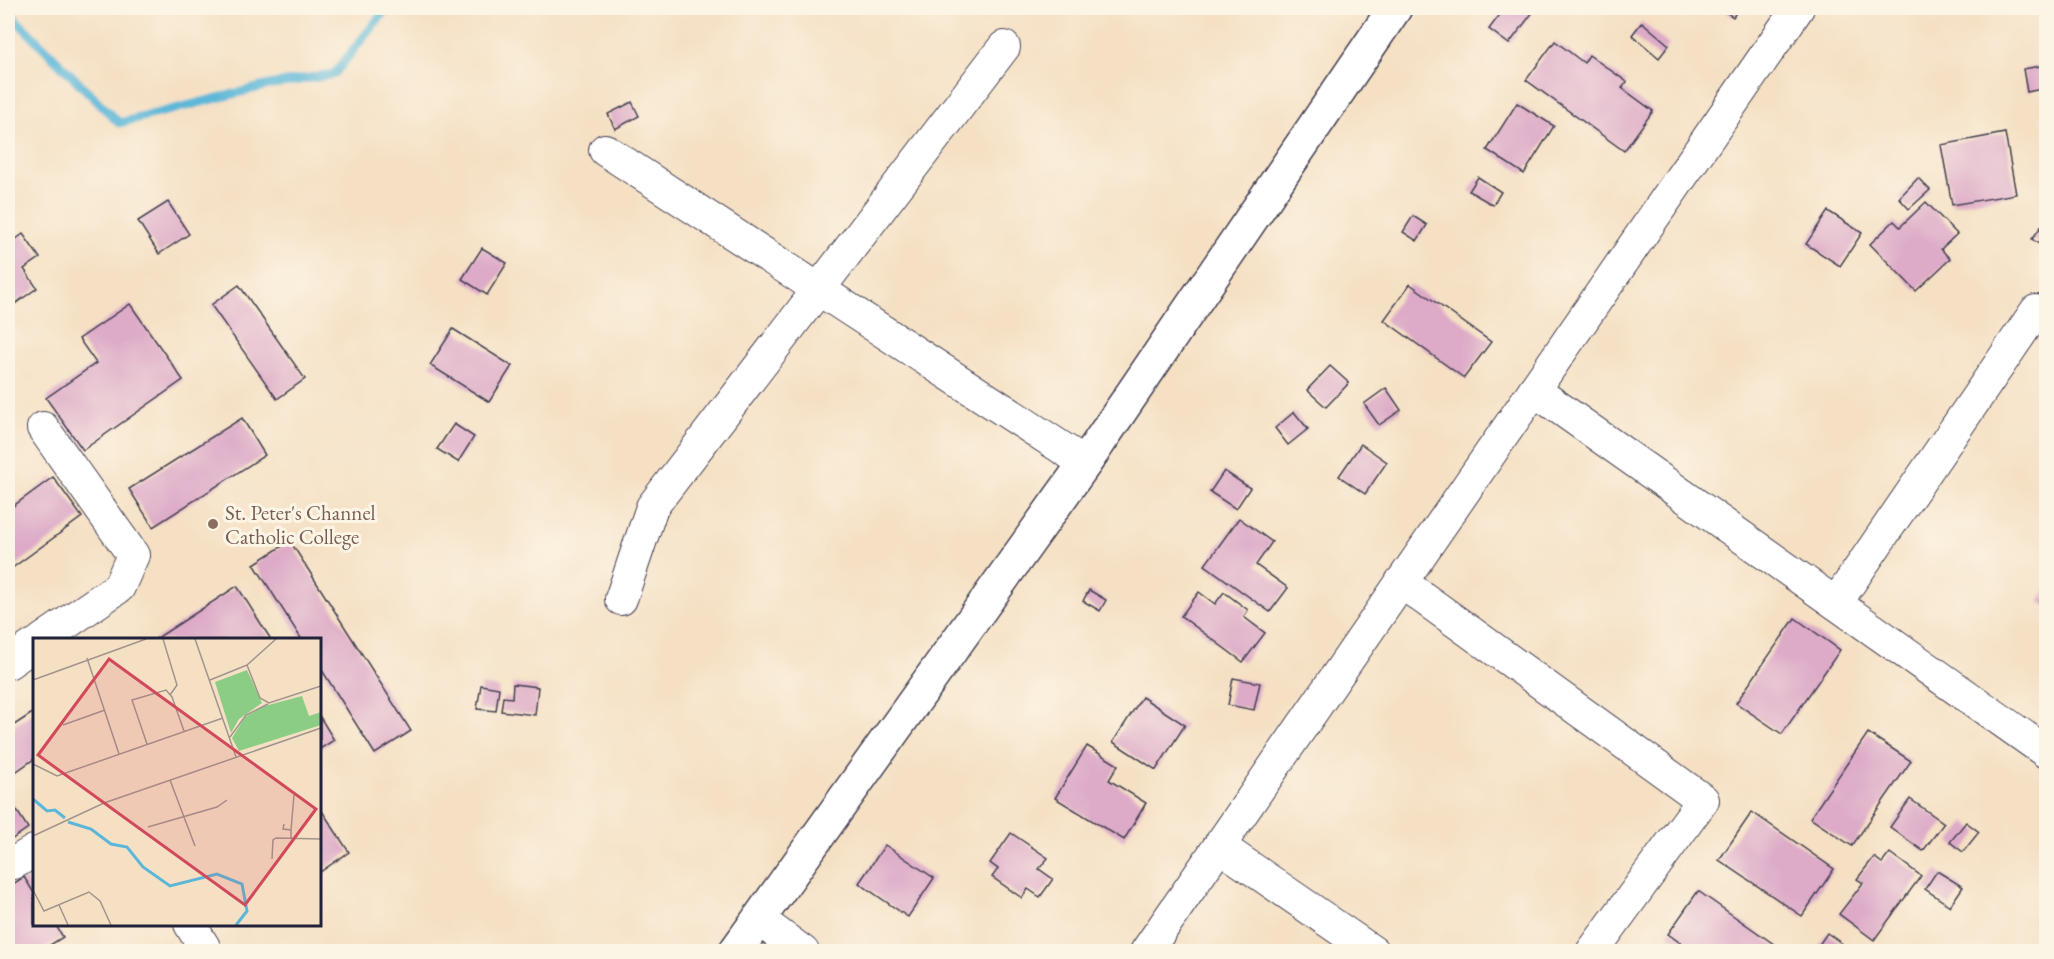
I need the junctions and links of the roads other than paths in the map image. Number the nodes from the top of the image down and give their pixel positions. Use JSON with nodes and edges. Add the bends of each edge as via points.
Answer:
{"nodes":[{"id":1,"x":1395,"y":8,"type":"edge"},
{"id":2,"x":1798,"y":8,"type":"edge"},
{"id":3,"x":1004,"y":47,"type":"dead end"},
{"id":4,"x":605,"y":150,"type":"dead end"},
{"id":5,"x":818,"y":290,"type":"junction"},
{"id":6,"x":2036,"y":311,"type":"dead end"},
{"id":7,"x":1534,"y":390,"type":"junction"},
{"id":8,"x":43,"y":428,"type":"dead end"},
{"id":9,"x":1085,"y":463,"type":"junction"},
{"id":10,"x":1401,"y":582,"type":"junction"},
{"id":11,"x":621,"y":599,"type":"dead end"},
{"id":12,"x":1836,"y":603,"type":"junction"},
{"id":13,"x":52,"y":638,"type":"edge"},
{"id":14,"x":2046,"y":752,"type":"edge"},
{"id":15,"x":1219,"y":846,"type":"junction"},
{"id":16,"x":758,"y":919,"type":"junction"},
{"id":17,"x":191,"y":926,"type":"edge"},
{"id":18,"x":210,"y":926,"type":"edge"},
{"id":19,"x":735,"y":951,"type":"edge"},
{"id":20,"x":803,"y":951,"type":"edge"},
{"id":21,"x":1146,"y":951,"type":"edge"},
{"id":22,"x":1373,"y":951,"type":"edge"},
{"id":23,"x":1592,"y":951,"type":"edge"}],
"edges":[{"from":1,"to":9,"type":"main road"},
{"from":2,"to":7,"type":"street"},
{"from":3,"to":5,"type":"street"},
{"from":4,"to":5,"type":"street"},
{"from":5,"to":9,"type":"street"},
{"from":5,"to":11,"type":"street","via":[[652,507]]},
{"from":6,"to":12,"type":"street"},
{"from":7,"to":10,"type":"street"},
{"from":7,"to":12,"type":"street"},
{"from":8,"to":13,"type":"street","via":[[133,555],[119,587]]},
{"from":9,"to":16,"type":"main road"},
{"from":10,"to":15,"type":"street"},
{"from":10,"to":23,"type":"street","via":[[1703,800]]},
{"from":12,"to":14,"type":"street"},
{"from":15,"to":21,"type":"street"},
{"from":15,"to":22,"type":"street"},
{"from":16,"to":19,"type":"main road"},
{"from":16,"to":20,"type":"street"},
{"from":17,"to":18,"type":"street","via":[[204,947]]}]}
